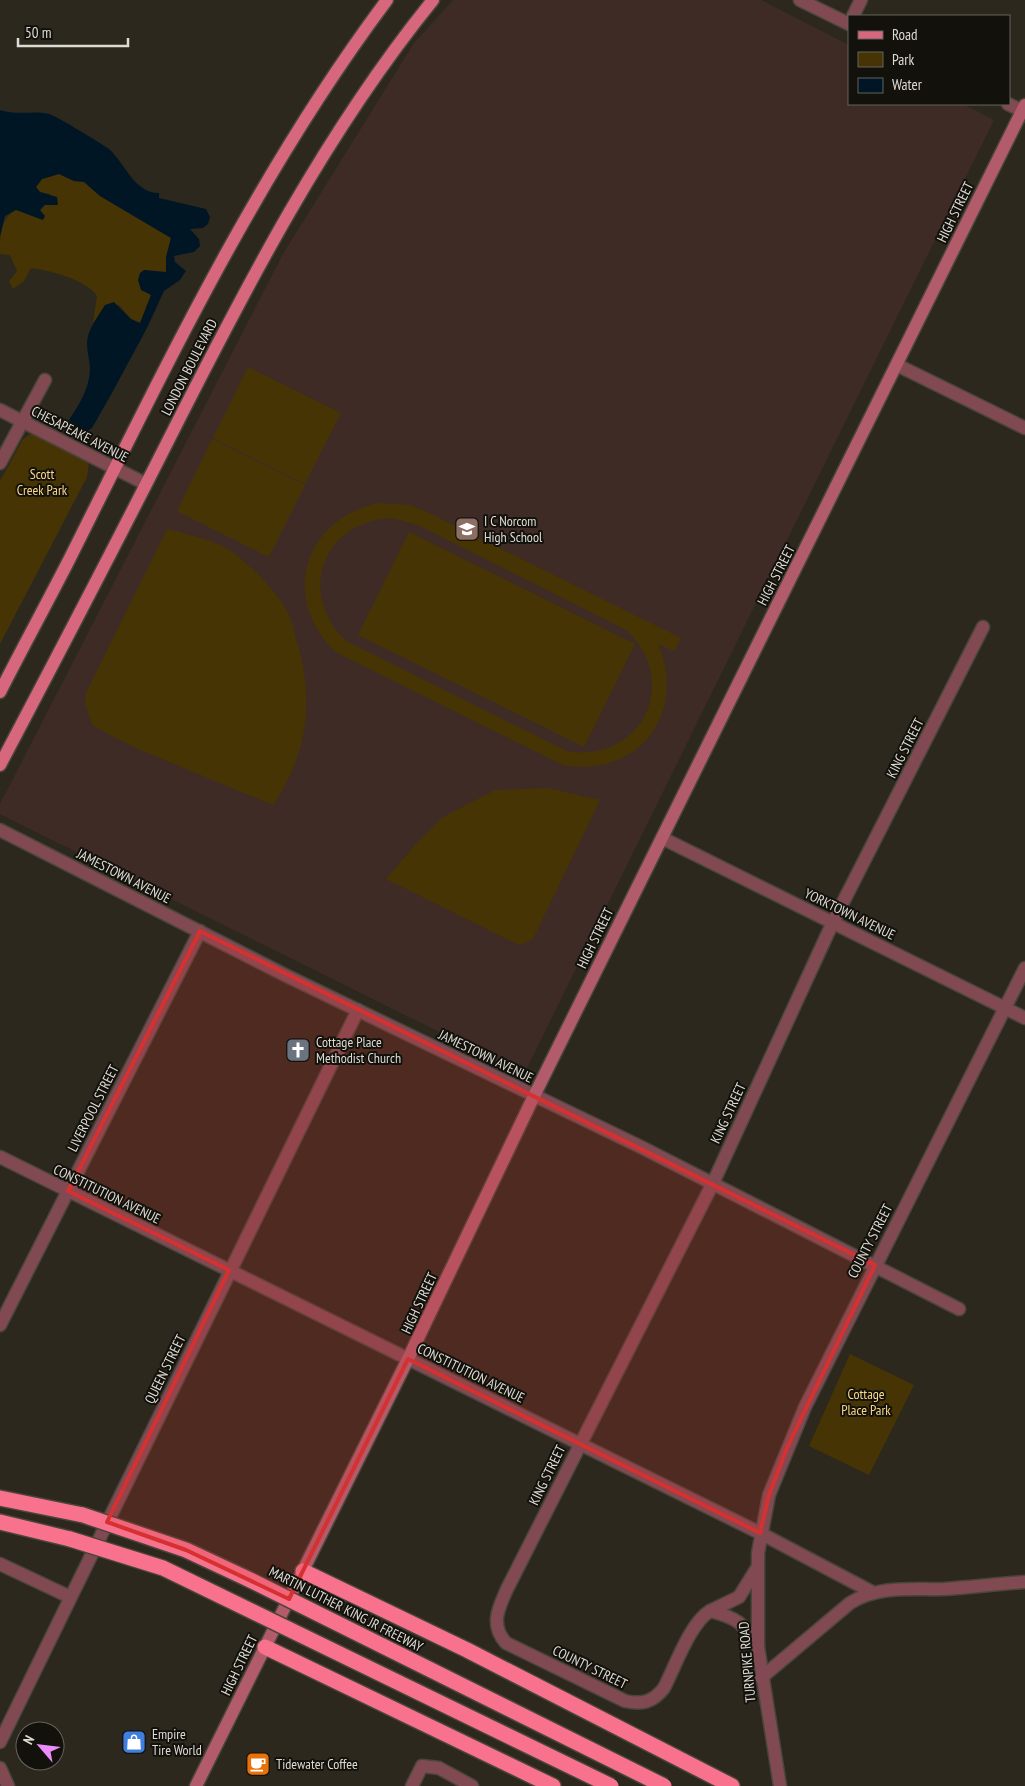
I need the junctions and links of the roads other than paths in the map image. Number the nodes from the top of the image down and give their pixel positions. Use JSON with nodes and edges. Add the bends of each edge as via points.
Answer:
{"nodes":[{"id":1,"x":387,"y":0,"type":"edge"},
{"id":2,"x":433,"y":0,"type":"edge"},
{"id":3,"x":800,"y":0,"type":"edge"},
{"id":4,"x":861,"y":0,"type":"edge"},
{"id":5,"x":854,"y":15,"type":"edge"},
{"id":6,"x":848,"y":24,"type":"edge"},
{"id":7,"x":1010,"y":105,"type":"edge"},
{"id":8,"x":1024,"y":109,"type":"edge"},
{"id":9,"x":897,"y":364,"type":"junction"},
{"id":10,"x":45,"y":380,"type":"dead end"},
{"id":11,"x":0,"y":410,"type":"edge"},
{"id":12,"x":23,"y":422,"type":"junction"},
{"id":13,"x":1025,"y":428,"type":"edge"},
{"id":14,"x":0,"y":463,"type":"edge"},
{"id":15,"x":113,"y":468,"type":"junction"},
{"id":16,"x":146,"y":484,"type":"junction"},
{"id":17,"x":983,"y":627,"type":"dead end"},
{"id":18,"x":0,"y":692,"type":"edge"},
{"id":19,"x":0,"y":764,"type":"edge"},
{"id":20,"x":0,"y":830,"type":"edge"},
{"id":21,"x":662,"y":838,"type":"junction"},
{"id":22,"x":833,"y":922,"type":"junction"},
{"id":23,"x":200,"y":932,"type":"junction"},
{"id":24,"x":1025,"y":968,"type":"edge"},
{"id":25,"x":1005,"y":1009,"type":"junction"},
{"id":26,"x":358,"y":1010,"type":"junction"},
{"id":27,"x":1025,"y":1018,"type":"edge"},
{"id":28,"x":534,"y":1096,"type":"junction"},
{"id":29,"x":0,"y":1157,"type":"edge"},
{"id":30,"x":713,"y":1183,"type":"junction"},
{"id":31,"x":68,"y":1191,"type":"junction"},
{"id":32,"x":875,"y":1265,"type":"junction"},
{"id":33,"x":229,"y":1270,"type":"junction"},
{"id":34,"x":959,"y":1309,"type":"dead end"},
{"id":35,"x":0,"y":1325,"type":"edge"},
{"id":36,"x":408,"y":1359,"type":"junction"},
{"id":37,"x":580,"y":1444,"type":"junction"},
{"id":38,"x":0,"y":1498,"type":"edge"},
{"id":39,"x":0,"y":1522,"type":"edge"},
{"id":40,"x":760,"y":1534,"type":"junction"},
{"id":41,"x":0,"y":1564,"type":"edge"},
{"id":42,"x":757,"y":1568,"type":"junction"},
{"id":43,"x":303,"y":1571,"type":"junction"},
{"id":44,"x":1025,"y":1582,"type":"edge"},
{"id":45,"x":872,"y":1592,"type":"junction"},
{"id":46,"x":70,"y":1597,"type":"junction"},
{"id":47,"x":497,"y":1610,"type":"joint"},
{"id":48,"x":710,"y":1611,"type":"junction"},
{"id":49,"x":265,"y":1647,"type":"junction"},
{"id":50,"x":758,"y":1647,"type":"junction"},
{"id":51,"x":761,"y":1678,"type":"junction"},
{"id":52,"x":0,"y":1742,"type":"edge"},
{"id":53,"x":196,"y":1786,"type":"edge"},
{"id":54,"x":412,"y":1786,"type":"edge"},
{"id":55,"x":472,"y":1786,"type":"edge"},
{"id":56,"x":554,"y":1786,"type":"edge"},
{"id":57,"x":611,"y":1786,"type":"edge"},
{"id":58,"x":664,"y":1786,"type":"edge"},
{"id":59,"x":732,"y":1786,"type":"edge"},
{"id":60,"x":780,"y":1786,"type":"edge"}],
"edges":[{"from":1,"to":15,"type":"main road","name":"LONDON BOULEVARD","via":[[310,109],[273,170]]},
{"from":2,"to":16,"type":"main road","name":"LONDON BOULEVARD","via":[[371,84],[282,224]]},
{"from":3,"to":6,"type":"street"},
{"from":4,"to":5,"type":"street"},
{"from":7,"to":8,"type":"street"},
{"from":8,"to":9,"type":"main road","name":"HIGH STREET"},
{"from":9,"to":13,"type":"street"},
{"from":9,"to":21,"type":"main road","name":"HIGH STREET"},
{"from":10,"to":12,"type":"street"},
{"from":11,"to":12,"type":"street","name":"CHESAPEAKE AVENUE"},
{"from":12,"to":14,"type":"street"},
{"from":12,"to":15,"type":"street","name":"CHESAPEAKE AVENUE"},
{"from":15,"to":16,"type":"street","name":"CHESAPEAKE AVENUE"},
{"from":15,"to":18,"type":"main road","name":"LONDON BOULEVARD"},
{"from":16,"to":19,"type":"main road","name":"LONDON BOULEVARD"},
{"from":17,"to":22,"type":"street","name":"KING STREET"},
{"from":20,"to":23,"type":"street","name":"JAMESTOWN AVENUE"},
{"from":21,"to":22,"type":"street","name":"YORKTOWN AVENUE"},
{"from":21,"to":28,"type":"main road","name":"HIGH STREET"},
{"from":22,"to":25,"type":"street","name":"YORKTOWN AVENUE"},
{"from":22,"to":30,"type":"street","name":"KING STREET"},
{"from":23,"to":26,"type":"street","name":"JAMESTOWN AVENUE"},
{"from":23,"to":31,"type":"street","name":"LIVERPOOL STREET"},
{"from":24,"to":25,"type":"street","name":"COUNTY STREET"},
{"from":25,"to":27,"type":"street","name":"YORKTOWN AVENUE"},
{"from":25,"to":32,"type":"street","name":"COUNTY STREET"},
{"from":26,"to":28,"type":"street","name":"JAMESTOWN AVENUE"},
{"from":26,"to":33,"type":"street","name":"QUEEN STREET"},
{"from":28,"to":30,"type":"street","name":"JAMESTOWN AVENUE"},
{"from":28,"to":36,"type":"main road","name":"HIGH STREET"},
{"from":29,"to":31,"type":"street","name":"CONSTITUTION AVENUE"},
{"from":30,"to":32,"type":"street","name":"JAMESTOWN AVENUE"},
{"from":30,"to":37,"type":"street","name":"KING STREET"},
{"from":31,"to":33,"type":"street","name":"CONSTITUTION AVENUE"},
{"from":31,"to":35,"type":"street","name":"LIVERPOOL STREET"},
{"from":32,"to":34,"type":"street","name":"JAMESTOWN AVENUE"},
{"from":32,"to":40,"type":"street","name":"COUNTY STREET","via":[[786,1448],[769,1495]]},
{"from":33,"to":36,"type":"street","name":"CONSTITUTION AVENUE"},
{"from":33,"to":46,"type":"street","name":"QUEEN STREET"},
{"from":36,"to":37,"type":"street","name":"CONSTITUTION AVENUE"},
{"from":36,"to":43,"type":"main road","name":"HIGH STREET"},
{"from":37,"to":40,"type":"street","name":"CONSTITUTION AVENUE"},
{"from":37,"to":47,"type":"street","name":"KING STREET"},
{"from":38,"to":58,"type":"highway","name":"MARTIN LUTHER KING JR FREEWAY","bridge":true,"via":[[83,1515],[186,1550]]},
{"from":39,"to":57,"type":"highway","bridge":true,"via":[[70,1539],[163,1568]]},
{"from":40,"to":42,"type":"street","name":"TURNPIKE ROAD"},
{"from":40,"to":45,"type":"street","name":"CONSTITUTION AVENUE"},
{"from":41,"to":46,"type":"street"},
{"from":42,"to":48,"type":"street","name":"COUNTY STREET","via":[[739,1597]]},
{"from":42,"to":50,"type":"street","name":"TURNPIKE ROAD"},
{"from":43,"to":49,"type":"main road","name":"HIGH STREET"},
{"from":43,"to":59,"type":"highway"},
{"from":44,"to":45,"type":"street"},
{"from":45,"to":51,"type":"street","via":[[852,1602]]},
{"from":46,"to":52,"type":"street","name":"QUEEN STREET"},
{"from":47,"to":48,"type":"street","name":"COUNTY STREET","via":[[498,1634],[506,1642],[625,1702],[635,1703],[644,1703],[664,1688],[695,1627]]},
{"from":48,"to":50,"type":"street","via":[[732,1616],[745,1626]]},
{"from":49,"to":53,"type":"main road","name":"HIGH STREET"},
{"from":49,"to":56,"type":"highway"},
{"from":50,"to":51,"type":"street","name":"TURNPIKE ROAD"},
{"from":51,"to":60,"type":"street","name":"TURNPIKE ROAD"},
{"from":54,"to":55,"type":"street","via":[[422,1766],[439,1768]]}]}
